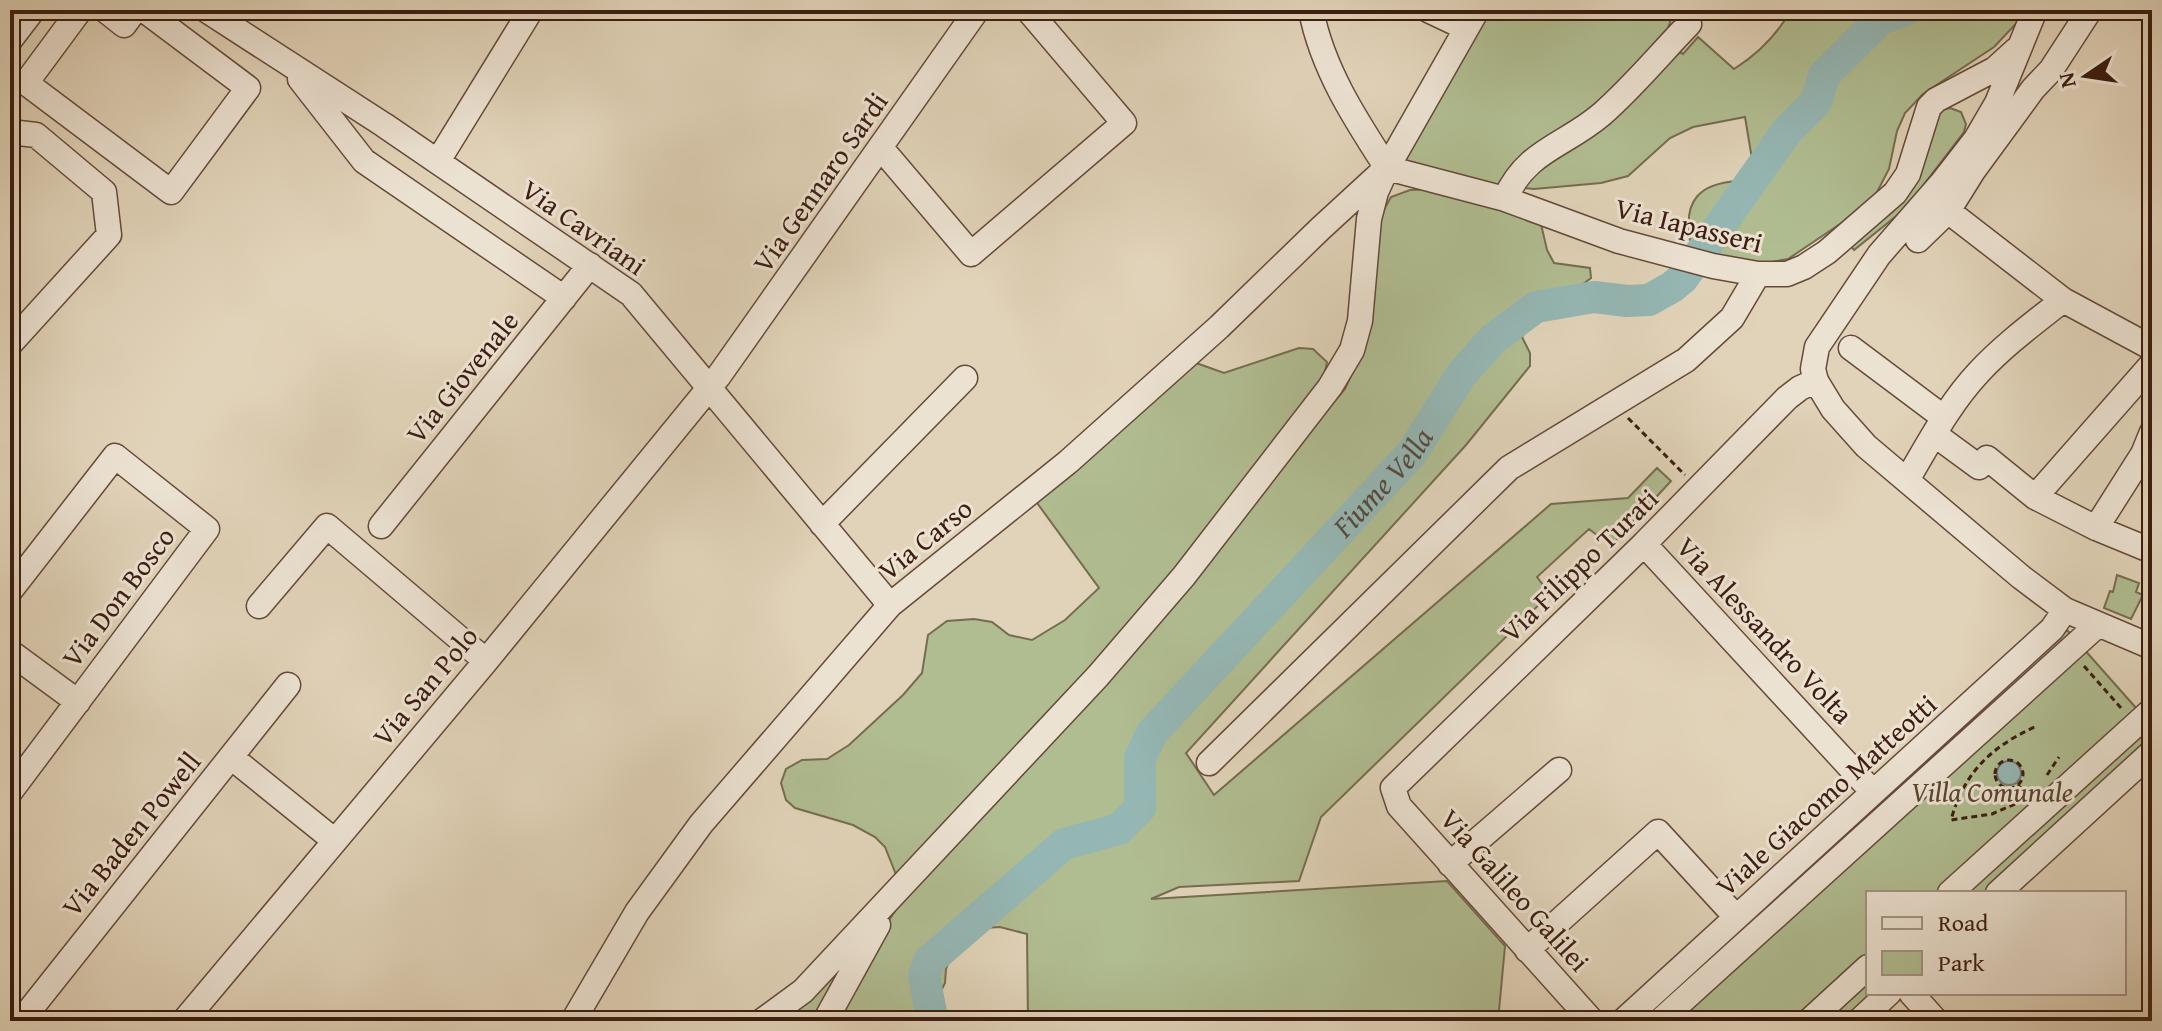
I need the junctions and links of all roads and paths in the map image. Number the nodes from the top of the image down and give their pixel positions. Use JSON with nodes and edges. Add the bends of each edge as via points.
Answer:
{"nodes":[{"id":1,"x":33,"y":10,"type":"edge"},
{"id":2,"x":105,"y":10,"type":"edge"},
{"id":3,"x":135,"y":10,"type":"edge"},
{"id":4,"x":144,"y":10,"type":"edge"},
{"id":5,"x":206,"y":10,"type":"edge"},
{"id":6,"x":531,"y":10,"type":"edge"},
{"id":7,"x":977,"y":10,"type":"edge"},
{"id":8,"x":1028,"y":10,"type":"edge"},
{"id":9,"x":1311,"y":10,"type":"edge"},
{"id":10,"x":1428,"y":10,"type":"edge"},
{"id":11,"x":1684,"y":10,"type":"edge"},
{"id":12,"x":2035,"y":10,"type":"edge"},
{"id":13,"x":2090,"y":10,"type":"edge"},
{"id":14,"x":73,"y":12,"type":"edge"},
{"id":15,"x":1471,"y":19,"type":"edge"},
{"id":16,"x":10,"y":40,"type":"edge"},
{"id":17,"x":2021,"y":46,"type":"junction"},
{"id":18,"x":292,"y":67,"type":"junction"},
{"id":19,"x":1945,"y":96,"type":"junction"},
{"id":20,"x":2007,"y":107,"type":"junction"},
{"id":21,"x":10,"y":132,"type":"edge"},
{"id":22,"x":881,"y":148,"type":"junction"},
{"id":23,"x":438,"y":161,"type":"junction"},
{"id":24,"x":1387,"y":168,"type":"junction"},
{"id":25,"x":1505,"y":199,"type":"junction"},
{"id":26,"x":1948,"y":211,"type":"junction"},
{"id":27,"x":1918,"y":240,"type":"dead end"},
{"id":28,"x":590,"y":265,"type":"junction"},
{"id":29,"x":1758,"y":274,"type":"junction"},
{"id":30,"x":564,"y":298,"type":"junction"},
{"id":31,"x":2063,"y":300,"type":"junction"},
{"id":32,"x":10,"y":344,"type":"edge"},
{"id":33,"x":1851,"y":348,"type":"dead end"},
{"id":34,"x":2152,"y":348,"type":"edge"},
{"id":35,"x":2152,"y":364,"type":"edge"},
{"id":36,"x":965,"y":378,"type":"dead end"},
{"id":37,"x":1816,"y":381,"type":"junction"},
{"id":38,"x":709,"y":388,"type":"junction"},
{"id":39,"x":1614,"y":404,"type":"junction"},
{"id":40,"x":1939,"y":426,"type":"junction"},
{"id":41,"x":2152,"y":432,"type":"edge"},
{"id":42,"x":1667,"y":459,"type":"dead end"},
{"id":43,"x":1907,"y":480,"type":"junction"},
{"id":44,"x":2035,"y":497,"type":"junction"},
{"id":45,"x":822,"y":524,"type":"junction"},
{"id":46,"x":381,"y":526,"type":"dead end"},
{"id":47,"x":2096,"y":528,"type":"junction"},
{"id":48,"x":1644,"y":544,"type":"junction"},
{"id":49,"x":2152,"y":551,"type":"edge"},
{"id":50,"x":10,"y":591,"type":"edge"},
{"id":51,"x":890,"y":605,"type":"junction"},
{"id":52,"x":259,"y":606,"type":"dead end"},
{"id":53,"x":2065,"y":610,"type":"junction"},
{"id":54,"x":2092,"y":630,"type":"dead end"},
{"id":55,"x":2152,"y":647,"type":"edge"},
{"id":56,"x":2071,"y":651,"type":"junction"},
{"id":57,"x":10,"y":652,"type":"edge"},
{"id":58,"x":486,"y":661,"type":"junction"},
{"id":59,"x":288,"y":685,"type":"dead end"},
{"id":60,"x":78,"y":702,"type":"junction"},
{"id":61,"x":2144,"y":718,"type":"edge"},
{"id":62,"x":2037,"y":726,"type":"dead end"},
{"id":63,"x":2152,"y":752,"type":"edge"},
{"id":64,"x":1992,"y":753,"type":"junction"},
{"id":65,"x":231,"y":757,"type":"junction"},
{"id":66,"x":2059,"y":757,"type":"dead end"},
{"id":67,"x":1209,"y":763,"type":"dead end"},
{"id":68,"x":2000,"y":763,"type":"junction"},
{"id":69,"x":1559,"y":770,"type":"dead end"},
{"id":70,"x":2045,"y":778,"type":"dead end"},
{"id":71,"x":2018,"y":785,"type":"junction"},
{"id":72,"x":2036,"y":787,"type":"dead end"},
{"id":73,"x":10,"y":792,"type":"edge"},
{"id":74,"x":1873,"y":792,"type":"junction"},
{"id":75,"x":1394,"y":799,"type":"joint"},
{"id":76,"x":2018,"y":803,"type":"dead end"},
{"id":77,"x":335,"y":841,"type":"junction"},
{"id":78,"x":1450,"y":864,"type":"junction"},
{"id":79,"x":1952,"y":891,"type":"edge"},
{"id":80,"x":2000,"y":891,"type":"edge"},
{"id":81,"x":896,"y":893,"type":"junction"},
{"id":82,"x":1736,"y":917,"type":"junction"},
{"id":83,"x":1527,"y":950,"type":"junction"},
{"id":84,"x":1866,"y":969,"type":"edge"},
{"id":85,"x":1887,"y":995,"type":"edge"},
{"id":86,"x":1913,"y":995,"type":"edge"},
{"id":87,"x":21,"y":1021,"type":"edge"},
{"id":88,"x":184,"y":1021,"type":"edge"},
{"id":89,"x":573,"y":1021,"type":"edge"},
{"id":90,"x":762,"y":1021,"type":"edge"},
{"id":91,"x":825,"y":1021,"type":"edge"},
{"id":92,"x":1592,"y":1021,"type":"edge"},
{"id":93,"x":1623,"y":1021,"type":"edge"},
{"id":94,"x":1660,"y":1021,"type":"edge"},
{"id":95,"x":1809,"y":1021,"type":"edge"},
{"id":96,"x":1859,"y":1021,"type":"edge"},
{"id":97,"x":1936,"y":1021,"type":"edge"}],
"edges":[{"from":1,"to":16,"type":"street"},
{"from":2,"to":3,"type":"street","via":[[124,25]]},
{"from":4,"to":14,"type":"street","via":[[248,88],[171,192],[26,83]]},
{"from":5,"to":18,"type":"street","name":"Via Cavriani"},
{"from":6,"to":23,"type":"street"},
{"from":7,"to":22,"type":"street","name":"Via Gennaro Sardi"},
{"from":8,"to":22,"type":"street","via":[[1124,123],[971,254]]},
{"from":9,"to":24,"type":"street","via":[[1329,70]]},
{"from":10,"to":15,"type":"street"},
{"from":11,"to":25,"type":"street","via":[[1689,24],[1643,74],[1601,115],[1529,162]]},
{"from":12,"to":17,"type":"street"},
{"from":13,"to":20,"type":"street","via":[[2051,70]]},
{"from":15,"to":24,"type":"street"},
{"from":17,"to":19,"type":"street","name":"Via Iapasseri","via":[[1995,69]]},
{"from":17,"to":20,"type":"street"},
{"from":18,"to":23,"type":"street","name":"Via Cavriani"},
{"from":18,"to":30,"type":"street","via":[[364,161]]},
{"from":19,"to":20,"type":"street","via":[[1964,95]]},
{"from":19,"to":29,"type":"street","name":"Via Iapasseri","via":[[1929,107],[1908,174],[1880,208],[1804,267],[1787,274]]},
{"from":20,"to":26,"type":"street"},
{"from":20,"to":37,"type":"street","via":[[1879,255],[1823,336],[1813,359]]},
{"from":21,"to":32,"type":"street","via":[[36,135],[104,192],[109,235]]},
{"from":22,"to":38,"type":"street","name":"Via Gennaro Sardi"},
{"from":23,"to":28,"type":"street","name":"Via Cavriani"},
{"from":24,"to":25,"type":"street","name":"Via Iapasseri"},
{"from":24,"to":51,"type":"street","name":"Via Carso","via":[[1068,462]]},
{"from":24,"to":81,"type":"street","via":[[1369,219],[1360,321],[1352,350],[1330,387],[1175,588]]},
{"from":25,"to":29,"type":"street","name":"Via Iapasseri","via":[[1619,241]]},
{"from":26,"to":27,"type":"street"},
{"from":26,"to":31,"type":"street"},
{"from":28,"to":30,"type":"street","name":"Via Giovenale"},
{"from":28,"to":38,"type":"street","name":"Via Cavriani","via":[[631,294]]},
{"from":29,"to":39,"type":"street","via":[[1744,302],[1713,338]]},
{"from":30,"to":46,"type":"street","name":"Via Giovenale"},
{"from":31,"to":34,"type":"street"},
{"from":31,"to":40,"type":"street","via":[[1976,374]]},
{"from":33,"to":40,"type":"street"},
{"from":35,"to":44,"type":"street"},
{"from":36,"to":45,"type":"street"},
{"from":37,"to":43,"type":"street","via":[[1848,428]]},
{"from":37,"to":48,"type":"street","name":"Via Filippo Turati","via":[[1787,398]]},
{"from":38,"to":45,"type":"street","name":"Via Cavriani"},
{"from":38,"to":58,"type":"street","name":"Via San Polo"},
{"from":39,"to":42,"type":"path"},
{"from":39,"to":67,"type":"street","via":[[1509,468]]},
{"from":40,"to":43,"type":"street"},
{"from":40,"to":44,"type":"street","via":[[1979,467],[1987,458]]},
{"from":41,"to":47,"type":"street"},
{"from":43,"to":53,"type":"street"},
{"from":44,"to":47,"type":"street"},
{"from":45,"to":51,"type":"street","name":"Via Cavriani"},
{"from":47,"to":49,"type":"street"},
{"from":48,"to":74,"type":"street","name":"Via Alessandro Volta"},
{"from":48,"to":75,"type":"street","name":"Via Filippo Turati","via":[[1393,788]]},
{"from":50,"to":60,"type":"street","name":"Via Don Bosco","via":[[115,456],[207,529]]},
{"from":51,"to":89,"type":"street","name":"Via Carso","via":[[701,824],[637,912]]},
{"from":52,"to":58,"type":"street","via":[[327,526]]},
{"from":53,"to":55,"type":"street"},
{"from":53,"to":74,"type":"street","name":"Viale Giacomo Matteotti","via":[[2052,629]]},
{"from":54,"to":56,"type":"street"},
{"from":56,"to":61,"type":"path"},
{"from":56,"to":94,"type":"street"},
{"from":57,"to":60,"type":"street","name":"Via Don Bosco"},
{"from":58,"to":77,"type":"street","name":"Via San Polo"},
{"from":59,"to":65,"type":"street","name":"Via Baden Powell"},
{"from":60,"to":73,"type":"street","name":"Via Don Bosco"},
{"from":61,"to":79,"type":"street"},
{"from":62,"to":64,"type":"path"},
{"from":63,"to":80,"type":"street"},
{"from":64,"to":68,"type":"path"},
{"from":64,"to":76,"type":"path","via":[[1968,776],[1951,820],[1992,814]]},
{"from":65,"to":77,"type":"street"},
{"from":65,"to":87,"type":"street","name":"Via Baden Powell"},
{"from":66,"to":70,"type":"path"},
{"from":68,"to":71,"type":"path","via":[[1995,770],[1998,783],[2006,788]]},
{"from":68,"to":71,"type":"path","via":[[2009,759],[2022,767]]},
{"from":69,"to":78,"type":"street"},
{"from":71,"to":72,"type":"path","via":[[2027,796]]},
{"from":74,"to":82,"type":"street","name":"Viale Giacomo Matteotti"},
{"from":75,"to":78,"type":"street","name":"Via Galileo Galilei"},
{"from":77,"to":88,"type":"street","name":"Via San Polo"},
{"from":78,"to":83,"type":"street","name":"Via Galileo Galilei"},
{"from":81,"to":90,"type":"street","via":[[803,991]]},
{"from":81,"to":91,"type":"street"},
{"from":82,"to":83,"type":"street","via":[[1658,832]]},
{"from":82,"to":93,"type":"street","name":"Viale Giacomo Matteotti"},
{"from":83,"to":92,"type":"street","name":"Via Galileo Galilei"},
{"from":84,"to":95,"type":"street"},
{"from":85,"to":96,"type":"street"},
{"from":86,"to":97,"type":"street"}]}
